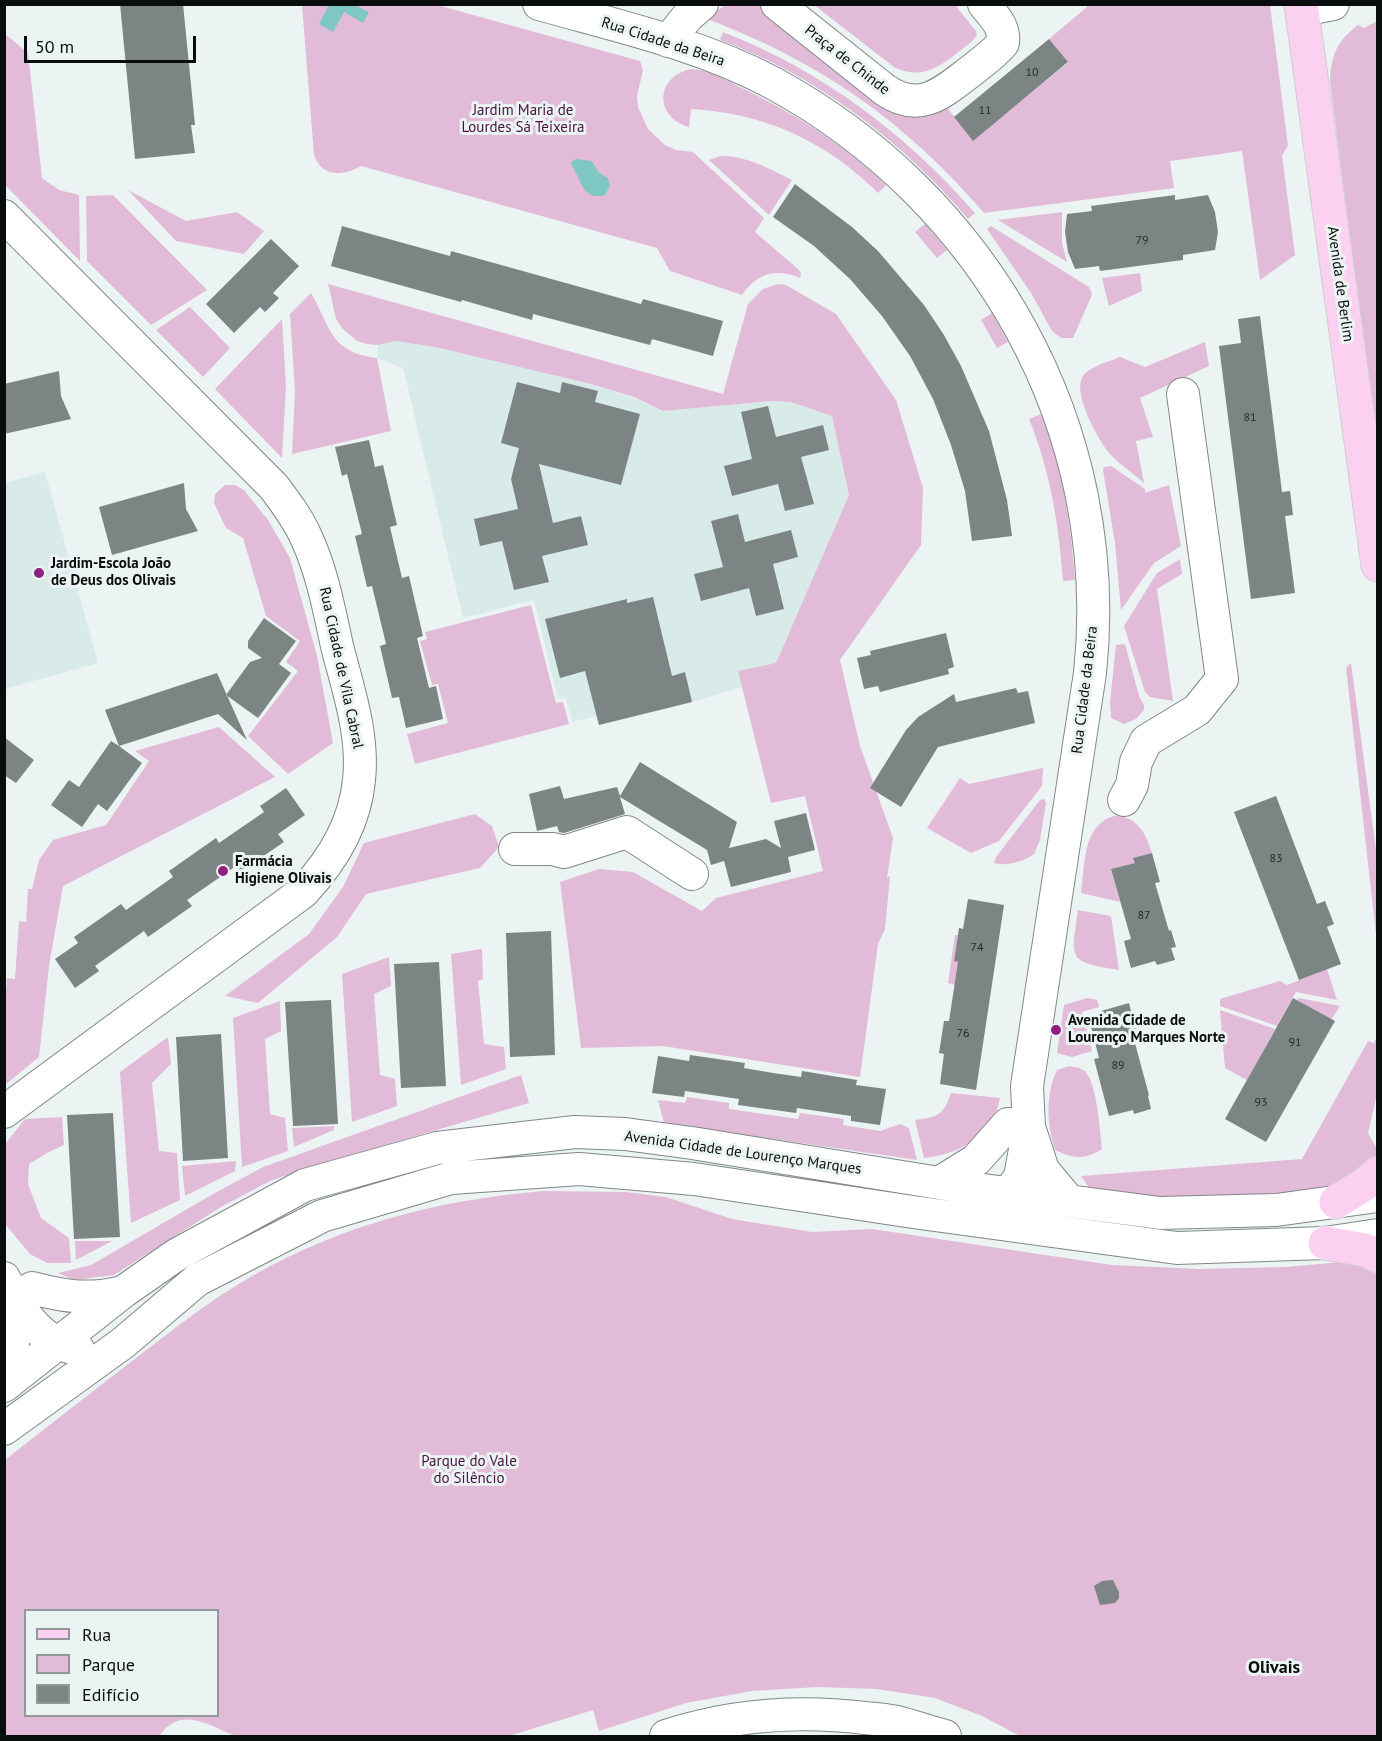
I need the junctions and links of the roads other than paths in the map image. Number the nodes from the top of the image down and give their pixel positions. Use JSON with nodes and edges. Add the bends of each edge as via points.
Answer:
{"nodes":[{"id":1,"x":539,"y":4,"type":"edge"},
{"id":2,"x":702,"y":4,"type":"edge"},
{"id":3,"x":777,"y":4,"type":"edge"},
{"id":4,"x":984,"y":4,"type":"edge"},
{"id":5,"x":1312,"y":6,"type":"edge"},
{"id":6,"x":668,"y":41,"type":"junction"},
{"id":7,"x":4,"y":216,"type":"edge"},
{"id":8,"x":1183,"y":394,"type":"dead end"},
{"id":9,"x":1377,"y":565,"type":"edge"},
{"id":10,"x":1124,"y":800,"type":"dead end"},
{"id":11,"x":515,"y":849,"type":"dead end"},
{"id":12,"x":692,"y":874,"type":"dead end"},
{"id":13,"x":4,"y":1112,"type":"edge"},
{"id":14,"x":1018,"y":1126,"type":"junction"},
{"id":15,"x":1377,"y":1173,"type":"edge"},
{"id":16,"x":939,"y":1183,"type":"junction"},
{"id":17,"x":1008,"y":1194,"type":"junction"},
{"id":18,"x":1377,"y":1196,"type":"edge"},
{"id":19,"x":1069,"y":1202,"type":"junction"},
{"id":20,"x":1336,"y":1202,"type":"junction"},
{"id":21,"x":971,"y":1220,"type":"junction"},
{"id":22,"x":1021,"y":1226,"type":"junction"},
{"id":23,"x":1377,"y":1235,"type":"edge"},
{"id":24,"x":1325,"y":1243,"type":"junction"},
{"id":25,"x":1377,"y":1256,"type":"edge"},
{"id":26,"x":4,"y":1267,"type":"edge"},
{"id":27,"x":17,"y":1288,"type":"edge"},
{"id":28,"x":123,"y":1292,"type":"junction"},
{"id":29,"x":61,"y":1343,"type":"junction"},
{"id":30,"x":123,"y":1343,"type":"junction"},
{"id":31,"x":4,"y":1385,"type":"edge"},
{"id":32,"x":56,"y":1390,"type":"junction"},
{"id":33,"x":4,"y":1430,"type":"edge"},
{"id":34,"x":782,"y":1726,"type":"edge"},
{"id":35,"x":666,"y":1737,"type":"edge"},
{"id":36,"x":945,"y":1737,"type":"edge"}],
"edges":[{"from":1,"to":6,"type":"street","name":"Rua Cidade da Beira"},
{"from":2,"to":6,"type":"street"},
{"from":3,"to":4,"type":"street","name":"Praça de Chinde","via":[[885,90],[897,98],[915,101],[941,95],[1003,43],[1000,23]]},
{"from":5,"to":9,"type":"main road","name":"Avenida de Berlim"},
{"from":6,"to":14,"type":"street","name":"Rua Cidade da Beira","via":[[730,63],[808,103],[913,185],[971,252],[1008,305],[1063,421],[1082,493],[1090,546],[1093,630],[1090,673]]},
{"from":7,"to":13,"type":"street","name":"Rua Cidade de Vila Cabral","via":[[267,480],[296,518],[319,570],[354,717],[360,759],[356,801],[345,832],[331,860],[303,892]]},
{"from":8,"to":10,"type":"street","via":[[1222,679],[1197,710],[1146,741]]},
{"from":11,"to":12,"type":"street","via":[[564,852],[627,832]]},
{"from":14,"to":16,"type":"street"},
{"from":14,"to":17,"type":"street","name":"Rua Cidade da Beira","via":[[1001,1174]]},
{"from":14,"to":19,"type":"street","via":[[1043,1170]]},
{"from":15,"to":20,"type":"main road"},
{"from":16,"to":17,"type":"street","name":"Avenida Cidade de Lourenço Marques"},
{"from":16,"to":28,"type":"street","name":"Avenida Cidade de Lourenço Marques","via":[[625,1134],[575,1132],[437,1148],[305,1185],[176,1255]]},
{"from":17,"to":19,"type":"street","name":"Avenida Cidade de Lourenço Marques"},
{"from":17,"to":21,"type":"street"},
{"from":17,"to":22,"type":"street","name":"Rua Cidade da Beira"},
{"from":18,"to":20,"type":"street","name":"Avenida Cidade de Lourenço Marques"},
{"from":19,"to":20,"type":"street","name":"Avenida Cidade de Lourenço Marques","via":[[1160,1213],[1276,1210]]},
{"from":21,"to":22,"type":"street"},
{"from":21,"to":30,"type":"street","via":[[694,1179],[579,1169],[451,1178],[322,1216],[197,1281]]},
{"from":22,"to":24,"type":"street","via":[[1176,1248]]},
{"from":23,"to":24,"type":"street"},
{"from":24,"to":25,"type":"main road"},
{"from":26,"to":27,"type":"street"},
{"from":27,"to":28,"type":"street","via":[[85,1298]]},
{"from":27,"to":29,"type":"street","via":[[55,1319]]},
{"from":27,"to":31,"type":"street","via":[[13,1344]]},
{"from":28,"to":29,"type":"street","name":"Avenida Cidade de Lourenço Marques"},
{"from":29,"to":30,"type":"street","via":[[85,1349]]},
{"from":29,"to":31,"type":"street","name":"Avenida Cidade de Lourenço Marques"},
{"from":29,"to":32,"type":"street"},
{"from":30,"to":32,"type":"street"},
{"from":32,"to":33,"type":"street"},
{"from":34,"to":35,"type":"street","via":[[736,1719]]},
{"from":34,"to":36,"type":"street","via":[[834,1714],[895,1722]]}]}
